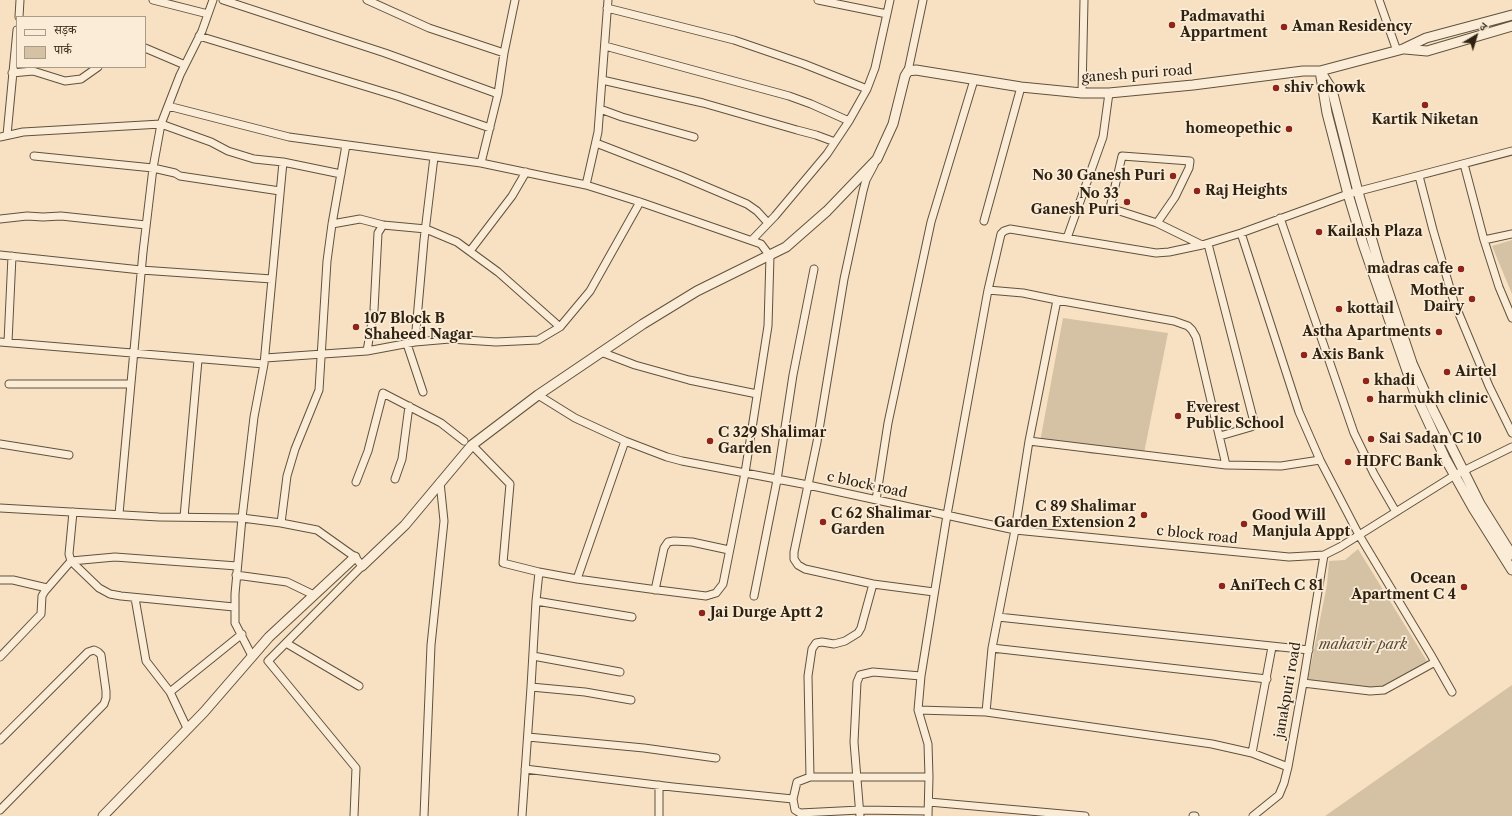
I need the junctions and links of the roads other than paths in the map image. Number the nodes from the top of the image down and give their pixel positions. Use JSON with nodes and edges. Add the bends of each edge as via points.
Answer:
{"nodes":[{"id":1,"x":20,"y":0,"type":"edge"},
{"id":2,"x":153,"y":0,"type":"edge"},
{"id":3,"x":213,"y":0,"type":"edge"},
{"id":4,"x":223,"y":0,"type":"edge"},
{"id":5,"x":367,"y":0,"type":"edge"},
{"id":6,"x":515,"y":0,"type":"edge"},
{"id":7,"x":608,"y":0,"type":"edge"},
{"id":8,"x":818,"y":0,"type":"edge"},
{"id":9,"x":890,"y":0,"type":"edge"},
{"id":10,"x":923,"y":0,"type":"edge"},
{"id":11,"x":1084,"y":0,"type":"edge"},
{"id":12,"x":1379,"y":0,"type":"edge"},
{"id":13,"x":607,"y":8,"type":"junction"},
{"id":14,"x":208,"y":14,"type":"junction"},
{"id":15,"x":887,"y":14,"type":"junction"},
{"id":16,"x":1512,"y":15,"type":"edge"},
{"id":17,"x":18,"y":16,"type":"edge"},
{"id":18,"x":1512,"y":26,"type":"edge"},
{"id":19,"x":199,"y":36,"type":"junction"},
{"id":20,"x":16,"y":39,"type":"edge"},
{"id":21,"x":604,"y":46,"type":"junction"},
{"id":22,"x":146,"y":48,"type":"edge"},
{"id":23,"x":1400,"y":50,"type":"junction"},
{"id":24,"x":504,"y":52,"type":"junction"},
{"id":25,"x":185,"y":65,"type":"junction"},
{"id":26,"x":97,"y":68,"type":"edge"},
{"id":27,"x":908,"y":71,"type":"junction"},
{"id":28,"x":1320,"y":71,"type":"junction"},
{"id":29,"x":12,"y":73,"type":"junction"},
{"id":30,"x":602,"y":80,"type":"junction"},
{"id":31,"x":974,"y":80,"type":"junction"},
{"id":32,"x":1021,"y":87,"type":"junction"},
{"id":33,"x":868,"y":89,"type":"junction"},
{"id":34,"x":1082,"y":93,"type":"junction"},
{"id":35,"x":1109,"y":93,"type":"junction"},
{"id":36,"x":498,"y":94,"type":"junction"},
{"id":37,"x":168,"y":106,"type":"junction"},
{"id":38,"x":600,"y":109,"type":"junction"},
{"id":39,"x":849,"y":121,"type":"junction"},
{"id":40,"x":161,"y":124,"type":"junction"},
{"id":41,"x":490,"y":128,"type":"junction"},
{"id":42,"x":4,"y":136,"type":"edge"},
{"id":43,"x":694,"y":137,"type":"dead end"},
{"id":44,"x":835,"y":142,"type":"junction"},
{"id":45,"x":596,"y":143,"type":"junction"},
{"id":46,"x":346,"y":145,"type":"junction"},
{"id":47,"x":1512,"y":151,"type":"edge"},
{"id":48,"x":34,"y":156,"type":"dead end"},
{"id":49,"x":434,"y":157,"type":"junction"},
{"id":50,"x":877,"y":159,"type":"junction"},
{"id":51,"x":283,"y":162,"type":"junction"},
{"id":52,"x":481,"y":163,"type":"junction"},
{"id":53,"x":1464,"y":164,"type":"junction"},
{"id":54,"x":153,"y":168,"type":"junction"},
{"id":55,"x":526,"y":172,"type":"junction"},
{"id":56,"x":340,"y":174,"type":"junction"},
{"id":57,"x":1419,"y":176,"type":"junction"},
{"id":58,"x":586,"y":185,"type":"junction"},
{"id":59,"x":280,"y":191,"type":"junction"},
{"id":60,"x":1358,"y":192,"type":"junction"},
{"id":61,"x":1348,"y":194,"type":"junction"},
{"id":62,"x":640,"y":202,"type":"junction"},
{"id":63,"x":1280,"y":218,"type":"junction"},
{"id":64,"x":0,"y":219,"type":"edge"},
{"id":65,"x":984,"y":221,"type":"dead end"},
{"id":66,"x":768,"y":223,"type":"junction"},
{"id":67,"x":1156,"y":223,"type":"junction"},
{"id":68,"x":332,"y":224,"type":"junction"},
{"id":69,"x":146,"y":225,"type":"junction"},
{"id":70,"x":383,"y":225,"type":"junction"},
{"id":71,"x":426,"y":229,"type":"junction"},
{"id":72,"x":1241,"y":233,"type":"junction"},
{"id":73,"x":1512,"y":234,"type":"edge"},
{"id":74,"x":1066,"y":238,"type":"junction"},
{"id":75,"x":752,"y":240,"type":"junction"},
{"id":76,"x":1484,"y":240,"type":"junction"},
{"id":77,"x":1205,"y":244,"type":"junction"},
{"id":78,"x":470,"y":251,"type":"junction"},
{"id":79,"x":0,"y":255,"type":"edge"},
{"id":80,"x":12,"y":256,"type":"junction"},
{"id":81,"x":770,"y":256,"type":"junction"},
{"id":82,"x":814,"y":269,"type":"dead end"},
{"id":83,"x":141,"y":270,"type":"junction"},
{"id":84,"x":272,"y":279,"type":"junction"},
{"id":85,"x":988,"y":290,"type":"junction"},
{"id":86,"x":1057,"y":300,"type":"junction"},
{"id":87,"x":1512,"y":318,"type":"edge"},
{"id":88,"x":560,"y":327,"type":"junction"},
{"id":89,"x":0,"y":342,"type":"edge"},
{"id":90,"x":8,"y":342,"type":"junction"},
{"id":91,"x":411,"y":343,"type":"junction"},
{"id":92,"x":367,"y":351,"type":"junction"},
{"id":93,"x":601,"y":352,"type":"junction"},
{"id":94,"x":134,"y":354,"type":"junction"},
{"id":95,"x":320,"y":355,"type":"junction"},
{"id":96,"x":198,"y":360,"type":"junction"},
{"id":97,"x":264,"y":361,"type":"junction"},
{"id":98,"x":9,"y":384,"type":"dead end"},
{"id":99,"x":131,"y":384,"type":"junction"},
{"id":100,"x":423,"y":392,"type":"dead end"},
{"id":101,"x":757,"y":394,"type":"junction"},
{"id":102,"x":538,"y":395,"type":"junction"},
{"id":103,"x":410,"y":406,"type":"junction"},
{"id":104,"x":1512,"y":433,"type":"edge"},
{"id":105,"x":1220,"y":436,"type":"junction"},
{"id":106,"x":625,"y":441,"type":"junction"},
{"id":107,"x":1029,"y":441,"type":"junction"},
{"id":108,"x":468,"y":443,"type":"junction"},
{"id":109,"x":0,"y":444,"type":"edge"},
{"id":110,"x":1512,"y":447,"type":"edge"},
{"id":111,"x":69,"y":455,"type":"dead end"},
{"id":112,"x":1320,"y":460,"type":"junction"},
{"id":113,"x":1226,"y":465,"type":"junction"},
{"id":114,"x":1464,"y":471,"type":"junction"},
{"id":115,"x":745,"y":473,"type":"junction"},
{"id":116,"x":1455,"y":475,"type":"junction"},
{"id":117,"x":395,"y":479,"type":"dead end"},
{"id":118,"x":777,"y":480,"type":"junction"},
{"id":119,"x":356,"y":482,"type":"dead end"},
{"id":120,"x":440,"y":482,"type":"junction"},
{"id":121,"x":808,"y":485,"type":"junction"},
{"id":122,"x":876,"y":500,"type":"junction"},
{"id":123,"x":0,"y":508,"type":"edge"},
{"id":124,"x":73,"y":512,"type":"junction"},
{"id":125,"x":1396,"y":512,"type":"junction"},
{"id":126,"x":119,"y":514,"type":"junction"},
{"id":127,"x":946,"y":515,"type":"junction"},
{"id":128,"x":184,"y":517,"type":"junction"},
{"id":129,"x":242,"y":518,"type":"junction"},
{"id":130,"x":281,"y":523,"type":"junction"},
{"id":131,"x":1015,"y":530,"type":"junction"},
{"id":132,"x":1359,"y":536,"type":"junction"},
{"id":133,"x":729,"y":550,"type":"junction"},
{"id":134,"x":1324,"y":555,"type":"junction"},
{"id":135,"x":1512,"y":555,"type":"edge"},
{"id":136,"x":355,"y":557,"type":"junction"},
{"id":137,"x":71,"y":561,"type":"junction"},
{"id":138,"x":238,"y":566,"type":"junction"},
{"id":139,"x":362,"y":566,"type":"junction"},
{"id":140,"x":1512,"y":570,"type":"edge"},
{"id":141,"x":539,"y":572,"type":"junction"},
{"id":142,"x":236,"y":575,"type":"junction"},
{"id":143,"x":577,"y":579,"type":"junction"},
{"id":144,"x":0,"y":580,"type":"edge"},
{"id":145,"x":873,"y":584,"type":"junction"},
{"id":146,"x":48,"y":588,"type":"junction"},
{"id":147,"x":655,"y":590,"type":"junction"},
{"id":148,"x":934,"y":592,"type":"junction"},
{"id":149,"x":314,"y":595,"type":"junction"},
{"id":150,"x":754,"y":596,"type":"dead end"},
{"id":151,"x":135,"y":598,"type":"junction"},
{"id":152,"x":536,"y":601,"type":"junction"},
{"id":153,"x":234,"y":607,"type":"junction"},
{"id":154,"x":632,"y":617,"type":"dead end"},
{"id":155,"x":998,"y":617,"type":"junction"},
{"id":156,"x":242,"y":634,"type":"junction"},
{"id":157,"x":286,"y":643,"type":"junction"},
{"id":158,"x":1272,"y":647,"type":"junction"},
{"id":159,"x":992,"y":648,"type":"junction"},
{"id":160,"x":1309,"y":650,"type":"junction"},
{"id":161,"x":252,"y":656,"type":"junction"},
{"id":162,"x":533,"y":656,"type":"junction"},
{"id":163,"x":0,"y":657,"type":"edge"},
{"id":164,"x":1435,"y":662,"type":"junction"},
{"id":165,"x":620,"y":672,"type":"dead end"},
{"id":166,"x":921,"y":676,"type":"junction"},
{"id":167,"x":1267,"y":679,"type":"junction"},
{"id":168,"x":1303,"y":683,"type":"junction"},
{"id":169,"x":359,"y":686,"type":"dead end"},
{"id":170,"x":532,"y":687,"type":"junction"},
{"id":171,"x":170,"y":692,"type":"junction"},
{"id":172,"x":1452,"y":692,"type":"dead end"},
{"id":173,"x":631,"y":700,"type":"dead end"},
{"id":174,"x":918,"y":710,"type":"junction"},
{"id":175,"x":986,"y":712,"type":"junction"},
{"id":176,"x":187,"y":728,"type":"junction"},
{"id":177,"x":528,"y":737,"type":"junction"},
{"id":178,"x":0,"y":740,"type":"edge"},
{"id":179,"x":1252,"y":753,"type":"junction"},
{"id":180,"x":716,"y":758,"type":"dead end"},
{"id":181,"x":1288,"y":767,"type":"junction"},
{"id":182,"x":525,"y":769,"type":"junction"},
{"id":183,"x":810,"y":777,"type":"junction"},
{"id":184,"x":857,"y":777,"type":"junction"},
{"id":185,"x":929,"y":777,"type":"junction"},
{"id":186,"x":659,"y":785,"type":"junction"},
{"id":187,"x":793,"y":799,"type":"junction"},
{"id":188,"x":929,"y":802,"type":"junction"},
{"id":189,"x":0,"y":810,"type":"edge"},
{"id":190,"x":860,"y":813,"type":"edge"},
{"id":191,"x":928,"y":814,"type":"edge"},
{"id":192,"x":103,"y":816,"type":"edge"},
{"id":193,"x":354,"y":816,"type":"edge"},
{"id":194,"x":424,"y":816,"type":"edge"},
{"id":195,"x":522,"y":816,"type":"edge"},
{"id":196,"x":659,"y":816,"type":"edge"},
{"id":197,"x":1085,"y":816,"type":"edge"},
{"id":198,"x":1253,"y":816,"type":"edge"}],
"edges":[{"from":1,"to":17,"type":"street"},
{"from":2,"to":14,"type":"street"},
{"from":3,"to":14,"type":"street"},
{"from":4,"to":36,"type":"street"},
{"from":5,"to":24,"type":"street","via":[[429,28]]},
{"from":6,"to":24,"type":"street"},
{"from":7,"to":13,"type":"street"},
{"from":8,"to":15,"type":"street"},
{"from":9,"to":15,"type":"street"},
{"from":10,"to":27,"type":"street"},
{"from":11,"to":34,"type":"street"},
{"from":12,"to":23,"type":"street"},
{"from":13,"to":21,"type":"street"},
{"from":13,"to":33,"type":"street","via":[[734,40]]},
{"from":14,"to":19,"type":"street"},
{"from":15,"to":33,"type":"street"},
{"from":16,"to":23,"type":"street","via":[[1426,38]]},
{"from":18,"to":23,"type":"street","via":[[1426,51]]},
{"from":19,"to":25,"type":"street"},
{"from":19,"to":41,"type":"street","via":[[397,96]]},
{"from":20,"to":29,"type":"street"},
{"from":21,"to":30,"type":"street"},
{"from":21,"to":39,"type":"street","via":[[789,96]]},
{"from":22,"to":25,"type":"street"},
{"from":23,"to":28,"type":"street","name":"ganesh puri road"},
{"from":24,"to":36,"type":"street"},
{"from":25,"to":37,"type":"street"},
{"from":26,"to":29,"type":"street","via":[[81,79],[66,81],[33,71]]},
{"from":27,"to":31,"type":"street","name":"ganesh puri road","via":[[916,70]]},
{"from":27,"to":50,"type":"street","via":[[893,124]]},
{"from":28,"to":35,"type":"street","name":"ganesh puri road"},
{"from":28,"to":60,"type":"street","via":[[1332,90]]},
{"from":28,"to":61,"type":"street","via":[[1327,113]]},
{"from":29,"to":42,"type":"street"},
{"from":30,"to":38,"type":"street"},
{"from":30,"to":44,"type":"street","via":[[703,103],[816,134]]},
{"from":31,"to":32,"type":"street","name":"ganesh puri road"},
{"from":31,"to":122,"type":"street","via":[[930,229],[888,423]]},
{"from":32,"to":34,"type":"street","name":"ganesh puri road"},
{"from":32,"to":65,"type":"street"},
{"from":33,"to":39,"type":"street"},
{"from":34,"to":35,"type":"street","name":"ganesh puri road"},
{"from":35,"to":74,"type":"street","via":[[1103,137]]},
{"from":36,"to":41,"type":"street"},
{"from":37,"to":40,"type":"street"},
{"from":37,"to":46,"type":"street","via":[[289,137]]},
{"from":38,"to":43,"type":"street"},
{"from":38,"to":45,"type":"street"},
{"from":39,"to":44,"type":"street"},
{"from":40,"to":42,"type":"street","via":[[23,132]]},
{"from":40,"to":51,"type":"street","via":[[228,151],[254,159]]},
{"from":40,"to":54,"type":"street"},
{"from":41,"to":52,"type":"street"},
{"from":44,"to":66,"type":"street"},
{"from":45,"to":58,"type":"street"},
{"from":45,"to":66,"type":"street","via":[[746,204]]},
{"from":46,"to":49,"type":"street"},
{"from":46,"to":56,"type":"street"},
{"from":47,"to":53,"type":"street"},
{"from":48,"to":54,"type":"street"},
{"from":49,"to":52,"type":"street"},
{"from":49,"to":71,"type":"street"},
{"from":50,"to":81,"type":"street","via":[[827,211],[786,247]]},
{"from":50,"to":121,"type":"street","via":[[866,180],[844,279]]},
{"from":51,"to":56,"type":"street"},
{"from":51,"to":59,"type":"street"},
{"from":52,"to":55,"type":"street"},
{"from":53,"to":57,"type":"street"},
{"from":53,"to":76,"type":"street"},
{"from":54,"to":59,"type":"street","via":[[180,176]]},
{"from":54,"to":69,"type":"street"},
{"from":55,"to":58,"type":"street"},
{"from":55,"to":78,"type":"street","via":[[512,196]]},
{"from":56,"to":68,"type":"street"},
{"from":57,"to":60,"type":"street"},
{"from":57,"to":104,"type":"street","via":[[1454,302],[1489,386]]},
{"from":58,"to":62,"type":"street"},
{"from":59,"to":84,"type":"street"},
{"from":60,"to":61,"type":"street"},
{"from":60,"to":114,"type":"street","via":[[1412,363]]},
{"from":61,"to":63,"type":"street"},
{"from":61,"to":116,"type":"street","via":[[1414,391]]},
{"from":62,"to":75,"type":"street"},
{"from":62,"to":88,"type":"street","via":[[590,291]]},
{"from":63,"to":72,"type":"street"},
{"from":63,"to":125,"type":"street","via":[[1354,433]]},
{"from":64,"to":69,"type":"street","via":[[63,216]]},
{"from":66,"to":75,"type":"street"},
{"from":67,"to":67,"type":"street","via":[[1175,197],[1190,161],[1122,156],[1110,208]]},
{"from":67,"to":77,"type":"street"},
{"from":68,"to":70,"type":"street","via":[[360,219]]},
{"from":68,"to":95,"type":"street"},
{"from":69,"to":83,"type":"street"},
{"from":70,"to":71,"type":"street"},
{"from":70,"to":92,"type":"street","via":[[378,233],[374,310]]},
{"from":71,"to":78,"type":"street","via":[[458,242]]},
{"from":71,"to":91,"type":"street"},
{"from":72,"to":77,"type":"street"},
{"from":72,"to":112,"type":"street","via":[[1300,412]]},
{"from":73,"to":76,"type":"street"},
{"from":74,"to":77,"type":"street","via":[[1156,253]]},
{"from":74,"to":85,"type":"street","via":[[1010,229],[1004,231],[998,239]]},
{"from":75,"to":81,"type":"street","via":[[761,244]]},
{"from":76,"to":87,"type":"street","via":[[1499,288]]},
{"from":77,"to":105,"type":"street","via":[[1254,422],[1252,427]]},
{"from":78,"to":88,"type":"street","via":[[498,272]]},
{"from":79,"to":80,"type":"street"},
{"from":80,"to":83,"type":"street"},
{"from":80,"to":90,"type":"street"},
{"from":81,"to":93,"type":"street","via":[[697,291]]},
{"from":81,"to":101,"type":"street","via":[[768,326]]},
{"from":82,"to":118,"type":"street","via":[[793,375]]},
{"from":83,"to":84,"type":"street"},
{"from":83,"to":94,"type":"street"},
{"from":84,"to":97,"type":"street"},
{"from":85,"to":86,"type":"street","via":[[1023,293]]},
{"from":85,"to":127,"type":"street"},
{"from":86,"to":105,"type":"street","via":[[1174,321],[1188,326],[1196,337]]},
{"from":86,"to":107,"type":"street"},
{"from":88,"to":91,"type":"street","via":[[538,340],[496,342],[450,339]]},
{"from":89,"to":90,"type":"street"},
{"from":90,"to":94,"type":"street"},
{"from":91,"to":92,"type":"street"},
{"from":91,"to":100,"type":"street"},
{"from":92,"to":95,"type":"street"},
{"from":93,"to":101,"type":"street","via":[[635,366]]},
{"from":93,"to":102,"type":"street"},
{"from":94,"to":96,"type":"street"},
{"from":94,"to":99,"type":"street"},
{"from":95,"to":97,"type":"street"},
{"from":95,"to":130,"type":"street","via":[[319,390],[287,476]]},
{"from":96,"to":97,"type":"street"},
{"from":96,"to":128,"type":"street"},
{"from":97,"to":129,"type":"street","via":[[254,417]]},
{"from":98,"to":99,"type":"street"},
{"from":99,"to":126,"type":"street"},
{"from":101,"to":115,"type":"street"},
{"from":102,"to":106,"type":"street","name":"c block road","via":[[575,418]]},
{"from":102,"to":108,"type":"street"},
{"from":103,"to":108,"type":"street","via":[[441,423]]},
{"from":103,"to":117,"type":"street","via":[[402,459]]},
{"from":103,"to":119,"type":"street","via":[[382,394],[368,451]]},
{"from":105,"to":113,"type":"street"},
{"from":106,"to":115,"type":"street","name":"c block road","via":[[667,458]]},
{"from":106,"to":143,"type":"street"},
{"from":107,"to":113,"type":"street"},
{"from":107,"to":131,"type":"street"},
{"from":108,"to":120,"type":"street"},
{"from":108,"to":141,"type":"street","via":[[510,484],[503,563]]},
{"from":109,"to":111,"type":"street"},
{"from":110,"to":114,"type":"street","name":"c block road"},
{"from":112,"to":113,"type":"street","via":[[1281,466]]},
{"from":112,"to":132,"type":"street"},
{"from":114,"to":116,"type":"street","name":"c block road"},
{"from":114,"to":135,"type":"street","via":[[1480,504]]},
{"from":115,"to":118,"type":"street","name":"c block road"},
{"from":115,"to":133,"type":"street"},
{"from":116,"to":125,"type":"street","name":"c block road"},
{"from":116,"to":140,"type":"street"},
{"from":118,"to":121,"type":"street","name":"c block road"},
{"from":118,"to":150,"type":"street"},
{"from":120,"to":139,"type":"street","via":[[405,525]]},
{"from":120,"to":194,"type":"street","via":[[444,521],[431,646]]},
{"from":121,"to":122,"type":"street","name":"c block road"},
{"from":121,"to":145,"type":"street","via":[[794,559],[805,569]]},
{"from":122,"to":127,"type":"street","name":"c block road"},
{"from":123,"to":124,"type":"street"},
{"from":124,"to":126,"type":"street"},
{"from":124,"to":137,"type":"street","via":[[69,554]]},
{"from":125,"to":132,"type":"street","name":"c block road"},
{"from":126,"to":128,"type":"street"},
{"from":127,"to":131,"type":"street","name":"c block road"},
{"from":127,"to":148,"type":"street"},
{"from":128,"to":129,"type":"street"},
{"from":129,"to":130,"type":"street"},
{"from":129,"to":138,"type":"street"},
{"from":130,"to":136,"type":"street","via":[[317,530]]},
{"from":131,"to":134,"type":"street","name":"c block road","via":[[1289,557]]},
{"from":131,"to":155,"type":"street"},
{"from":132,"to":134,"type":"street","name":"c block road"},
{"from":132,"to":164,"type":"street"},
{"from":133,"to":147,"type":"street","via":[[723,584],[716,593],[706,596]]},
{"from":133,"to":147,"type":"street","via":[[692,542],[668,542],[664,548]]},
{"from":134,"to":160,"type":"street","name":"janakpuri road"},
{"from":136,"to":139,"type":"street"},
{"from":136,"to":149,"type":"street"},
{"from":137,"to":138,"type":"street","via":[[115,557]]},
{"from":137,"to":146,"type":"street"},
{"from":137,"to":151,"type":"street","via":[[99,588],[110,594]]},
{"from":138,"to":142,"type":"street"},
{"from":139,"to":157,"type":"street"},
{"from":141,"to":143,"type":"street"},
{"from":141,"to":152,"type":"street"},
{"from":142,"to":149,"type":"street","via":[[287,582]]},
{"from":142,"to":153,"type":"street"},
{"from":143,"to":147,"type":"street"},
{"from":144,"to":146,"type":"street","via":[[13,580]]},
{"from":145,"to":148,"type":"street"},
{"from":145,"to":183,"type":"street","via":[[858,633],[834,644],[816,643],[812,649],[808,676]]},
{"from":146,"to":163,"type":"street","via":[[42,596],[41,614]]},
{"from":148,"to":166,"type":"street"},
{"from":149,"to":161,"type":"street"},
{"from":151,"to":153,"type":"street"},
{"from":151,"to":171,"type":"street","via":[[146,661]]},
{"from":152,"to":154,"type":"street"},
{"from":152,"to":162,"type":"street"},
{"from":153,"to":156,"type":"street","via":[[235,623]]},
{"from":155,"to":158,"type":"street"},
{"from":155,"to":159,"type":"street"},
{"from":156,"to":161,"type":"street"},
{"from":156,"to":171,"type":"street"},
{"from":157,"to":169,"type":"street"},
{"from":157,"to":193,"type":"street","via":[[268,661],[356,768]]},
{"from":158,"to":160,"type":"street"},
{"from":158,"to":167,"type":"street"},
{"from":159,"to":167,"type":"street"},
{"from":159,"to":175,"type":"street"},
{"from":160,"to":168,"type":"street","name":"janakpuri road"},
{"from":161,"to":176,"type":"street"},
{"from":162,"to":165,"type":"street"},
{"from":162,"to":170,"type":"street"},
{"from":164,"to":168,"type":"street","via":[[1384,690],[1370,691]]},
{"from":164,"to":172,"type":"street"},
{"from":166,"to":174,"type":"street"},
{"from":166,"to":184,"type":"street","via":[[873,672],[860,675],[856,692],[854,742]]},
{"from":167,"to":179,"type":"street"},
{"from":168,"to":181,"type":"street","name":"janakpuri road"},
{"from":170,"to":173,"type":"street"},
{"from":170,"to":177,"type":"street"},
{"from":171,"to":176,"type":"street"},
{"from":174,"to":175,"type":"street"},
{"from":174,"to":185,"type":"street","via":[[928,744]]},
{"from":175,"to":179,"type":"street","via":[[1212,744]]},
{"from":176,"to":192,"type":"street"},
{"from":177,"to":180,"type":"street"},
{"from":177,"to":182,"type":"street"},
{"from":178,"to":189,"type":"street","via":[[88,652],[98,652],[101,656],[106,691],[104,704]]},
{"from":179,"to":181,"type":"street"},
{"from":181,"to":198,"type":"street","name":"janakpuri road","via":[[1279,795]]},
{"from":182,"to":186,"type":"street"},
{"from":182,"to":195,"type":"street"},
{"from":183,"to":184,"type":"street"},
{"from":183,"to":187,"type":"street","via":[[797,782]]},
{"from":184,"to":185,"type":"street"},
{"from":184,"to":190,"type":"street"},
{"from":185,"to":188,"type":"street"},
{"from":186,"to":187,"type":"street"},
{"from":186,"to":196,"type":"street"},
{"from":187,"to":190,"type":"street","via":[[795,810],[800,813]]},
{"from":188,"to":191,"type":"street"},
{"from":188,"to":197,"type":"street"},
{"from":190,"to":191,"type":"street"}]}
